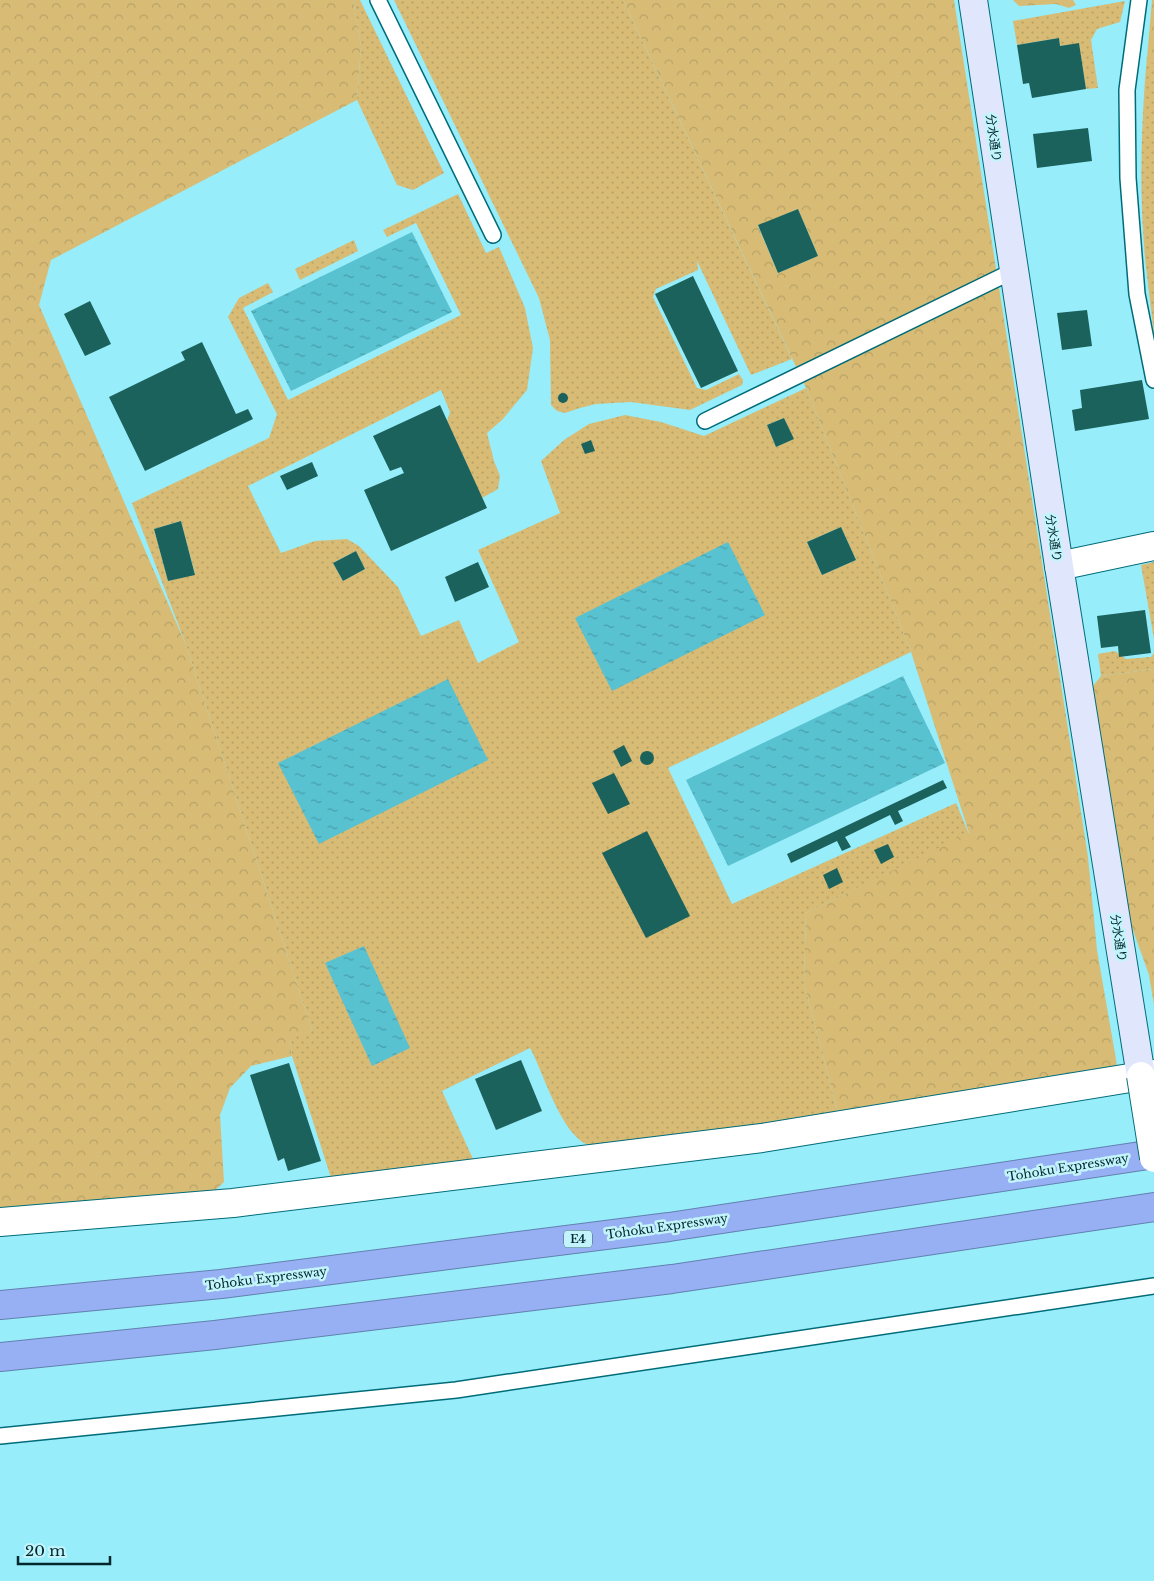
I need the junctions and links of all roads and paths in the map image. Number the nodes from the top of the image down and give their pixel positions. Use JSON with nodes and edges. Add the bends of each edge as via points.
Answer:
{"nodes":[{"id":1,"x":378,"y":0,"type":"edge"},
{"id":2,"x":974,"y":0,"type":"edge"},
{"id":3,"x":1139,"y":0,"type":"edge"},
{"id":4,"x":493,"y":235,"type":"dead end"},
{"id":5,"x":1013,"y":271,"type":"junction"},
{"id":6,"x":1154,"y":380,"type":"edge"},
{"id":7,"x":705,"y":421,"type":"dead end"},
{"id":8,"x":1154,"y":546,"type":"edge"},
{"id":9,"x":1059,"y":566,"type":"junction"},
{"id":10,"x":1148,"y":1075,"type":"edge"},
{"id":11,"x":1154,"y":1156,"type":"edge"},
{"id":12,"x":1154,"y":1207,"type":"edge"},
{"id":13,"x":0,"y":1222,"type":"edge"},
{"id":14,"x":1154,"y":1286,"type":"edge"},
{"id":15,"x":0,"y":1305,"type":"edge"},
{"id":16,"x":0,"y":1357,"type":"edge"},
{"id":17,"x":0,"y":1436,"type":"edge"}],
"edges":[{"from":1,"to":4,"type":"lane"},
{"from":2,"to":5,"type":"street","name":"分水通り"},
{"from":3,"to":6,"type":"lane","via":[[1127,90],[1128,178],[1137,294]]},
{"from":5,"to":7,"type":"lane"},
{"from":5,"to":9,"type":"street","name":"分水通り"},
{"from":8,"to":9,"type":"street"},
{"from":9,"to":10,"type":"street","name":"分水通り"},
{"from":10,"to":11,"type":"street","bridge":true},
{"from":10,"to":13,"type":"street","via":[[752,1139],[233,1202]]},
{"from":11,"to":15,"type":"highway","name":"Tohoku Expressway","number":"E4","via":[[669,1227],[221,1284]]},
{"from":12,"to":16,"type":"highway","via":[[672,1279],[214,1335]]},
{"from":14,"to":17,"type":"lane","via":[[456,1390]]}]}
